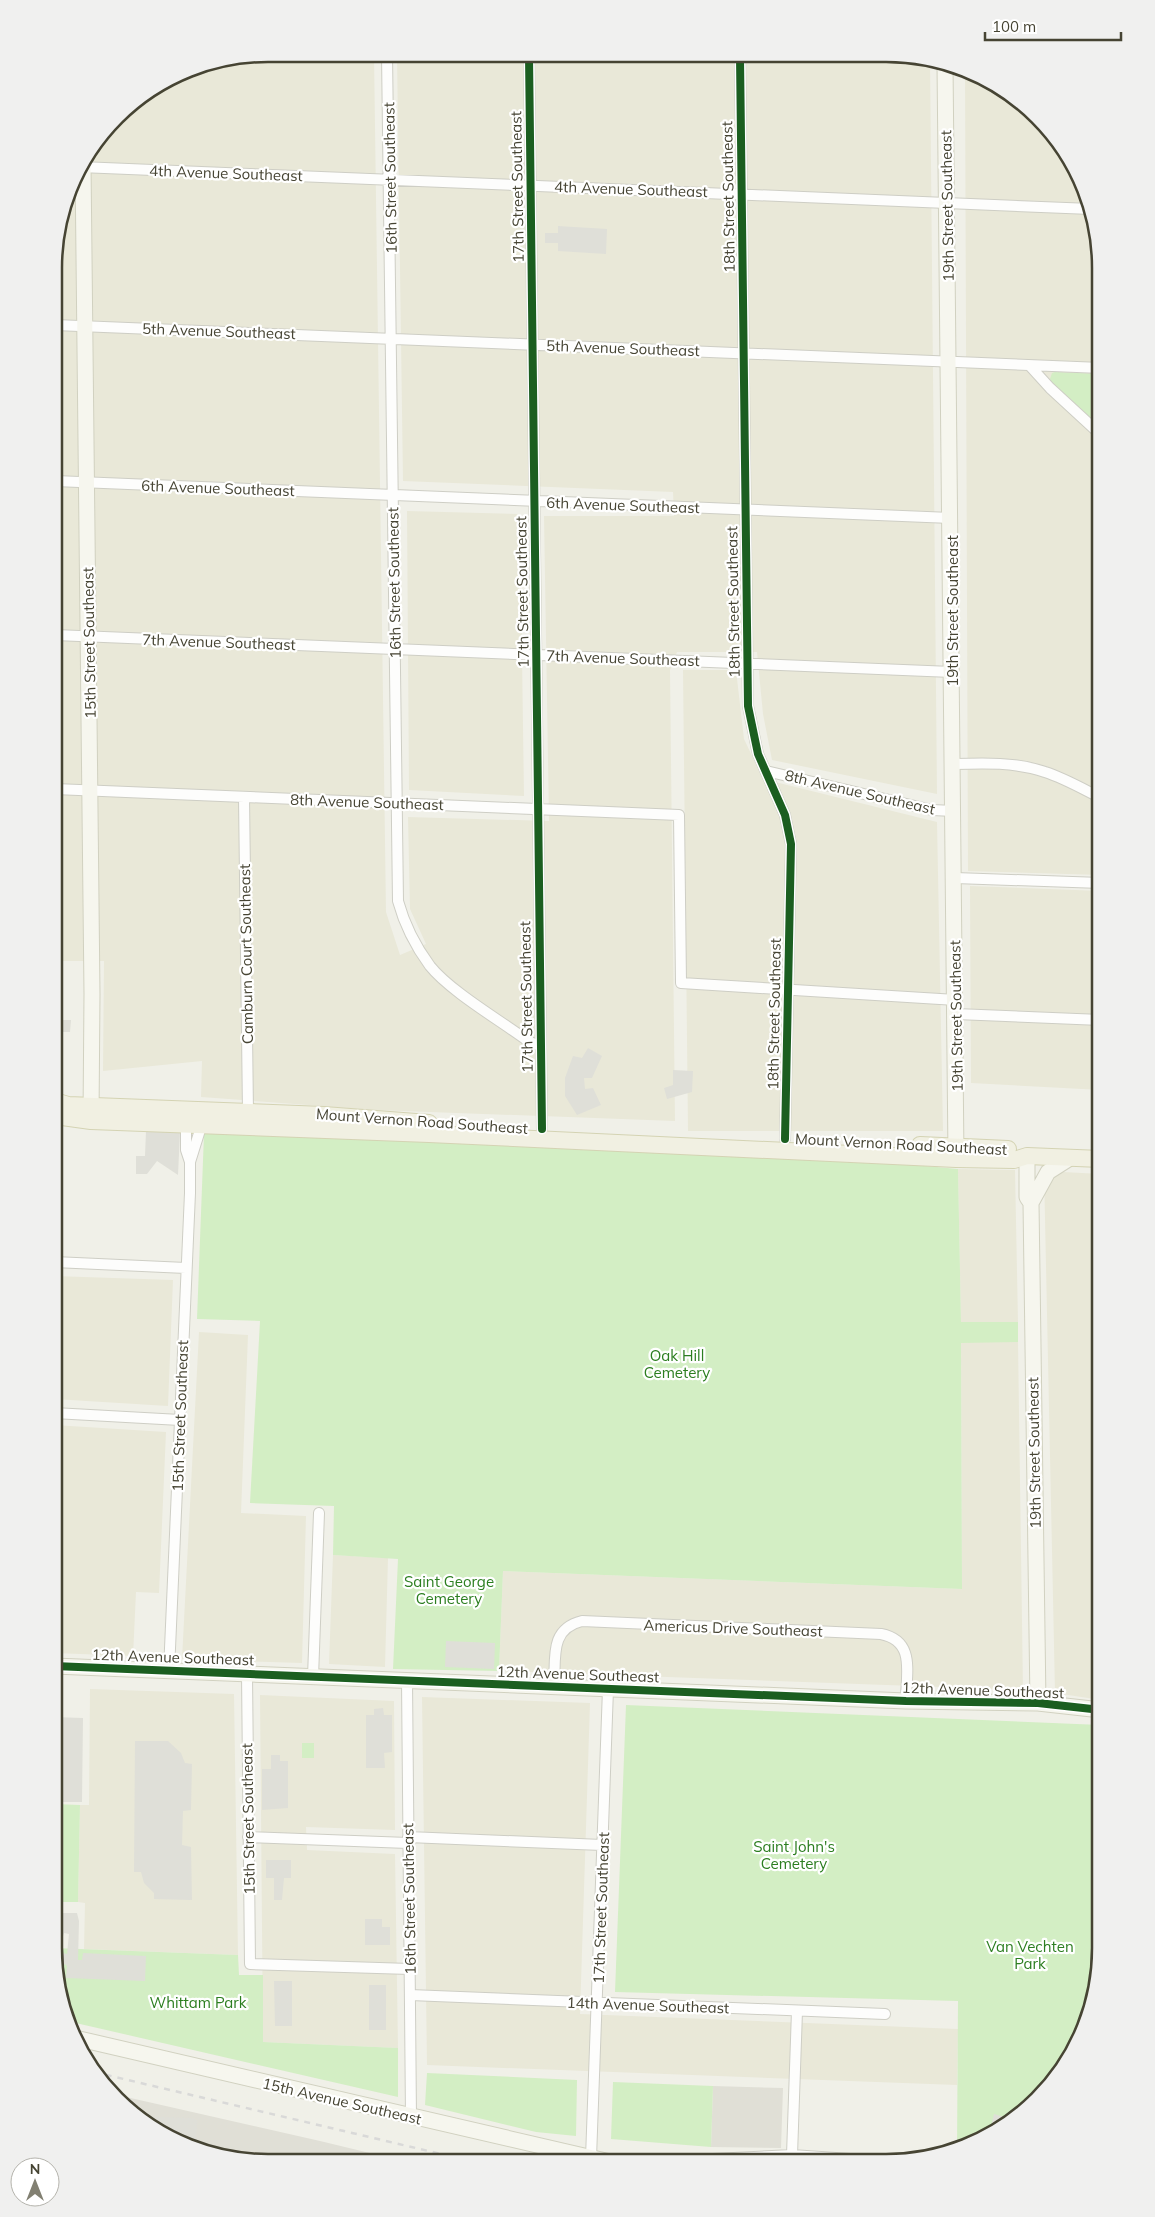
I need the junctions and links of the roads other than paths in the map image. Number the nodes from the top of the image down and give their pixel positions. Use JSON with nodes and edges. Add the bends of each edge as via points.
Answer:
{"nodes":[{"id":1,"x":387,"y":62,"type":"edge"},
{"id":2,"x":529,"y":62,"type":"edge"},
{"id":3,"x":740,"y":62,"type":"edge"},
{"id":4,"x":945,"y":71,"type":"edge"},
{"id":5,"x":89,"y":166,"type":"edge"},
{"id":6,"x":389,"y":180,"type":"junction"},
{"id":7,"x":82,"y":181,"type":"edge"},
{"id":8,"x":531,"y":185,"type":"junction"},
{"id":9,"x":741,"y":194,"type":"junction"},
{"id":10,"x":947,"y":203,"type":"junction"},
{"id":11,"x":1084,"y":209,"type":"edge"},
{"id":12,"x":62,"y":325,"type":"edge"},
{"id":13,"x":85,"y":326,"type":"junction"},
{"id":14,"x":391,"y":338,"type":"junction"},
{"id":15,"x":532,"y":344,"type":"junction"},
{"id":16,"x":743,"y":353,"type":"junction"},
{"id":17,"x":948,"y":362,"type":"junction"},
{"id":18,"x":1030,"y":366,"type":"junction"},
{"id":19,"x":1092,"y":368,"type":"edge"},
{"id":20,"x":1092,"y":427,"type":"edge"},
{"id":21,"x":62,"y":481,"type":"edge"},
{"id":22,"x":87,"y":482,"type":"junction"},
{"id":23,"x":393,"y":494,"type":"junction"},
{"id":24,"x":534,"y":501,"type":"junction"},
{"id":25,"x":746,"y":510,"type":"junction"},
{"id":26,"x":951,"y":518,"type":"junction"},
{"id":27,"x":62,"y":635,"type":"edge"},
{"id":28,"x":88,"y":636,"type":"junction"},
{"id":29,"x":395,"y":649,"type":"junction"},
{"id":30,"x":536,"y":655,"type":"junction"},
{"id":31,"x":747,"y":663,"type":"junction"},
{"id":32,"x":952,"y":672,"type":"junction"},
{"id":33,"x":954,"y":764,"type":"junction"},
{"id":34,"x":766,"y":771,"type":"junction"},
{"id":35,"x":62,"y":789,"type":"edge"},
{"id":36,"x":90,"y":791,"type":"junction"},
{"id":37,"x":1092,"y":794,"type":"edge"},
{"id":38,"x":244,"y":797,"type":"junction"},
{"id":39,"x":397,"y":804,"type":"junction"},
{"id":40,"x":538,"y":809,"type":"junction"},
{"id":41,"x":954,"y":811,"type":"junction"},
{"id":42,"x":955,"y":878,"type":"junction"},
{"id":43,"x":1092,"y":883,"type":"edge"},
{"id":44,"x":789,"y":991,"type":"junction"},
{"id":45,"x":956,"y":1007,"type":"junction"},
{"id":46,"x":1092,"y":1019,"type":"edge"},
{"id":47,"x":540,"y":1046,"type":"junction"},
{"id":48,"x":62,"y":1102,"type":"edge"},
{"id":49,"x":248,"y":1112,"type":"junction"},
{"id":50,"x":91,"y":1113,"type":"junction"},
{"id":51,"x":285,"y":1113,"type":"junction"},
{"id":52,"x":62,"y":1115,"type":"edge"},
{"id":53,"x":186,"y":1125,"type":"junction"},
{"id":54,"x":203,"y":1126,"type":"junction"},
{"id":55,"x":542,"y":1129,"type":"junction"},
{"id":56,"x":785,"y":1139,"type":"junction"},
{"id":57,"x":957,"y":1153,"type":"junction"},
{"id":58,"x":1027,"y":1156,"type":"junction"},
{"id":59,"x":1070,"y":1158,"type":"junction"},
{"id":60,"x":1092,"y":1159,"type":"edge"},
{"id":61,"x":190,"y":1162,"type":"junction"},
{"id":62,"x":1031,"y":1203,"type":"junction"},
{"id":63,"x":62,"y":1262,"type":"edge"},
{"id":64,"x":186,"y":1268,"type":"junction"},
{"id":65,"x":62,"y":1413,"type":"edge"},
{"id":66,"x":180,"y":1420,"type":"junction"},
{"id":67,"x":319,"y":1513,"type":"dead end"},
{"id":68,"x":62,"y":1666,"type":"edge"},
{"id":69,"x":169,"y":1671,"type":"junction"},
{"id":70,"x":247,"y":1674,"type":"junction"},
{"id":71,"x":313,"y":1677,"type":"junction"},
{"id":72,"x":407,"y":1680,"type":"junction"},
{"id":73,"x":554,"y":1686,"type":"junction"},
{"id":74,"x":608,"y":1688,"type":"junction"},
{"id":75,"x":906,"y":1701,"type":"junction"},
{"id":76,"x":1038,"y":1703,"type":"junction"},
{"id":77,"x":1092,"y":1709,"type":"edge"},
{"id":78,"x":248,"y":1837,"type":"junction"},
{"id":79,"x":408,"y":1840,"type":"junction"},
{"id":80,"x":602,"y":1845,"type":"junction"},
{"id":81,"x":410,"y":1969,"type":"junction"},
{"id":82,"x":410,"y":1995,"type":"junction"},
{"id":83,"x":598,"y":2002,"type":"junction"},
{"id":84,"x":797,"y":2011,"type":"junction"},
{"id":85,"x":885,"y":2014,"type":"dead end"},
{"id":86,"x":84,"y":2040,"type":"edge"},
{"id":87,"x":412,"y":2117,"type":"junction"},
{"id":88,"x":574,"y":2154,"type":"edge"},
{"id":89,"x":592,"y":2154,"type":"edge"},
{"id":90,"x":792,"y":2154,"type":"edge"}],
"edges":[{"from":1,"to":6,"type":"street","name":"16th Street Southeast"},
{"from":2,"to":8,"type":"street","name":"17th Street Southeast"},
{"from":3,"to":9,"type":"street","name":"18th Street Southeast"},
{"from":4,"to":10,"type":"main road","name":"19th Street Southeast"},
{"from":5,"to":6,"type":"street","name":"4th Avenue Southeast"},
{"from":6,"to":8,"type":"street","name":"4th Avenue Southeast"},
{"from":6,"to":14,"type":"street","name":"16th Street Southeast"},
{"from":7,"to":13,"type":"main road","name":"15th Street Southeast"},
{"from":8,"to":9,"type":"street","name":"4th Avenue Southeast"},
{"from":8,"to":15,"type":"street","name":"17th Street Southeast"},
{"from":9,"to":10,"type":"street","name":"4th Avenue Southeast"},
{"from":9,"to":16,"type":"street","name":"18th Street Southeast"},
{"from":10,"to":11,"type":"street","name":"4th Avenue Southeast"},
{"from":10,"to":17,"type":"main road","name":"19th Street Southeast"},
{"from":12,"to":13,"type":"street","name":"5th Avenue Southeast"},
{"from":13,"to":14,"type":"street","name":"5th Avenue Southeast"},
{"from":13,"to":22,"type":"main road","name":"15th Street Southeast"},
{"from":14,"to":15,"type":"street","name":"5th Avenue Southeast"},
{"from":14,"to":23,"type":"street","name":"16th Street Southeast"},
{"from":15,"to":16,"type":"street","name":"5th Avenue Southeast"},
{"from":15,"to":24,"type":"street","name":"17th Street Southeast"},
{"from":16,"to":17,"type":"street","name":"5th Avenue Southeast"},
{"from":16,"to":25,"type":"street","name":"18th Street Southeast"},
{"from":17,"to":18,"type":"street","name":"5th Avenue Southeast"},
{"from":17,"to":26,"type":"main road","name":"19th Street Southeast"},
{"from":18,"to":19,"type":"street","name":"5th Avenue Southeast"},
{"from":18,"to":20,"type":"street"},
{"from":21,"to":22,"type":"street","name":"6th Avenue Southeast"},
{"from":22,"to":23,"type":"street","name":"6th Avenue Southeast"},
{"from":22,"to":28,"type":"main road","name":"15th Street Southeast"},
{"from":23,"to":24,"type":"street","name":"6th Avenue Southeast"},
{"from":23,"to":29,"type":"street","name":"16th Street Southeast"},
{"from":24,"to":25,"type":"street","name":"6th Avenue Southeast"},
{"from":24,"to":30,"type":"street","name":"17th Street Southeast"},
{"from":25,"to":26,"type":"street","name":"6th Avenue Southeast"},
{"from":25,"to":31,"type":"street","name":"18th Street Southeast"},
{"from":26,"to":32,"type":"main road","name":"19th Street Southeast"},
{"from":27,"to":28,"type":"street","name":"7th Avenue Southeast"},
{"from":28,"to":29,"type":"street","name":"7th Avenue Southeast"},
{"from":28,"to":36,"type":"main road","name":"15th Street Southeast"},
{"from":29,"to":30,"type":"street","name":"7th Avenue Southeast"},
{"from":29,"to":39,"type":"street","name":"16th Street Southeast"},
{"from":30,"to":31,"type":"street","name":"7th Avenue Southeast"},
{"from":30,"to":40,"type":"street","name":"17th Street Southeast"},
{"from":31,"to":32,"type":"street","name":"7th Avenue Southeast"},
{"from":31,"to":34,"type":"street","name":"18th Street Southeast","via":[[748,706],[758,754]]},
{"from":32,"to":33,"type":"main road","name":"19th Street Southeast"},
{"from":33,"to":37,"type":"street","via":[[994,763],[1029,768],[1046,772]]},
{"from":33,"to":41,"type":"main road","name":"19th Street Southeast"},
{"from":34,"to":41,"type":"street","name":"8th Avenue Southeast","via":[[932,810]]},
{"from":34,"to":44,"type":"street","name":"18th Street Southeast","via":[[785,815],[791,844]]},
{"from":35,"to":36,"type":"street","name":"8th Avenue Southeast"},
{"from":36,"to":38,"type":"street","name":"8th Avenue Southeast"},
{"from":36,"to":50,"type":"main road","name":"15th Street Southeast"},
{"from":38,"to":39,"type":"street","name":"8th Avenue Southeast"},
{"from":38,"to":49,"type":"street","name":"Camburn Court Southeast"},
{"from":39,"to":40,"type":"street","name":"8th Avenue Southeast"},
{"from":39,"to":47,"type":"street","name":"16th Street Southeast","via":[[398,901],[412,936],[430,966],[447,983],[528,1041]]},
{"from":40,"to":44,"type":"street","name":"8th Avenue Southeast","via":[[679,815],[681,983]]},
{"from":40,"to":47,"type":"street","name":"17th Street Southeast"},
{"from":41,"to":42,"type":"main road","name":"19th Street Southeast"},
{"from":42,"to":43,"type":"street"},
{"from":42,"to":45,"type":"main road","name":"19th Street Southeast"},
{"from":44,"to":45,"type":"street"},
{"from":44,"to":56,"type":"street","name":"18th Street Southeast"},
{"from":45,"to":46,"type":"street"},
{"from":45,"to":57,"type":"main road","name":"19th Street Southeast"},
{"from":47,"to":55,"type":"street","name":"17th Street Southeast"},
{"from":48,"to":50,"type":"main road","name":"Mount Vernon Road Southeast"},
{"from":49,"to":50,"type":"main road","name":"Mount Vernon Road Southeast"},
{"from":49,"to":51,"type":"main road","name":"Mount Vernon Road Southeast"},
{"from":50,"to":52,"type":"main road","name":"Mount Vernon Road Southeast"},
{"from":50,"to":53,"type":"main road","name":"Mount Vernon Road Southeast"},
{"from":51,"to":53,"type":"main road","via":[[252,1121],[202,1119]]},
{"from":51,"to":55,"type":"main road","name":"Mount Vernon Road Southeast"},
{"from":53,"to":54,"type":"main road","name":"Mount Vernon Road Southeast"},
{"from":53,"to":61,"type":"street","name":"15th Street Southeast","via":[[186,1150]]},
{"from":54,"to":57,"type":"main road","name":"Mount Vernon Road Southeast"},
{"from":54,"to":61,"type":"street","name":"15th Street Southeast"},
{"from":55,"to":56,"type":"main road","name":"Mount Vernon Road Southeast"},
{"from":56,"to":57,"type":"main road","name":"Mount Vernon Road Southeast"},
{"from":57,"to":58,"type":"main road","name":"Mount Vernon Road Southeast","via":[[1013,1149]]},
{"from":58,"to":59,"type":"main road","name":"Mount Vernon Road Southeast"},
{"from":58,"to":62,"type":"main road","name":"19th Street Southeast","via":[[1027,1197]]},
{"from":59,"to":60,"type":"main road","name":"Mount Vernon Road Southeast"},
{"from":59,"to":62,"type":"main road","name":"19th Street Southeast","via":[[1048,1172]]},
{"from":61,"to":64,"type":"street","name":"15th Street Southeast"},
{"from":62,"to":76,"type":"main road","name":"19th Street Southeast"},
{"from":63,"to":64,"type":"street"},
{"from":64,"to":66,"type":"street","name":"15th Street Southeast"},
{"from":65,"to":66,"type":"street"},
{"from":66,"to":69,"type":"street","name":"15th Street Southeast"},
{"from":67,"to":71,"type":"street"},
{"from":68,"to":69,"type":"main road","name":"12th Avenue Southeast"},
{"from":69,"to":70,"type":"main road","name":"12th Avenue Southeast"},
{"from":70,"to":71,"type":"main road","name":"12th Avenue Southeast"},
{"from":70,"to":78,"type":"street","name":"15th Street Southeast"},
{"from":71,"to":72,"type":"main road","name":"12th Avenue Southeast"},
{"from":72,"to":73,"type":"main road","name":"12th Avenue Southeast"},
{"from":72,"to":79,"type":"street","name":"16th Street Southeast"},
{"from":73,"to":74,"type":"main road","name":"12th Avenue Southeast"},
{"from":73,"to":75,"type":"street","name":"Americus Drive Southeast","via":[[556,1643],[569,1624],[861,1633],[893,1636],[902,1644],[907,1654]]},
{"from":74,"to":75,"type":"main road","name":"12th Avenue Southeast"},
{"from":74,"to":80,"type":"street","name":"17th Street Southeast"},
{"from":75,"to":76,"type":"main road","name":"12th Avenue Southeast"},
{"from":76,"to":77,"type":"main road","name":"12th Avenue Southeast"},
{"from":78,"to":79,"type":"street"},
{"from":78,"to":81,"type":"street","name":"15th Street Southeast","via":[[250,1964]]},
{"from":79,"to":80,"type":"street"},
{"from":79,"to":81,"type":"street","name":"16th Street Southeast"},
{"from":80,"to":83,"type":"street","name":"17th Street Southeast"},
{"from":81,"to":82,"type":"street","name":"16th Street Southeast"},
{"from":82,"to":83,"type":"street","name":"14th Avenue Southeast"},
{"from":82,"to":87,"type":"street","name":"16th Street Southeast"},
{"from":83,"to":84,"type":"street","name":"14th Avenue Southeast"},
{"from":83,"to":89,"type":"street","name":"17th Street Southeast"},
{"from":84,"to":85,"type":"street","name":"14th Avenue Southeast"},
{"from":84,"to":90,"type":"street"},
{"from":86,"to":87,"type":"main road","name":"15th Avenue Southeast"},
{"from":87,"to":88,"type":"main road","name":"15th Avenue Southeast"}]}
